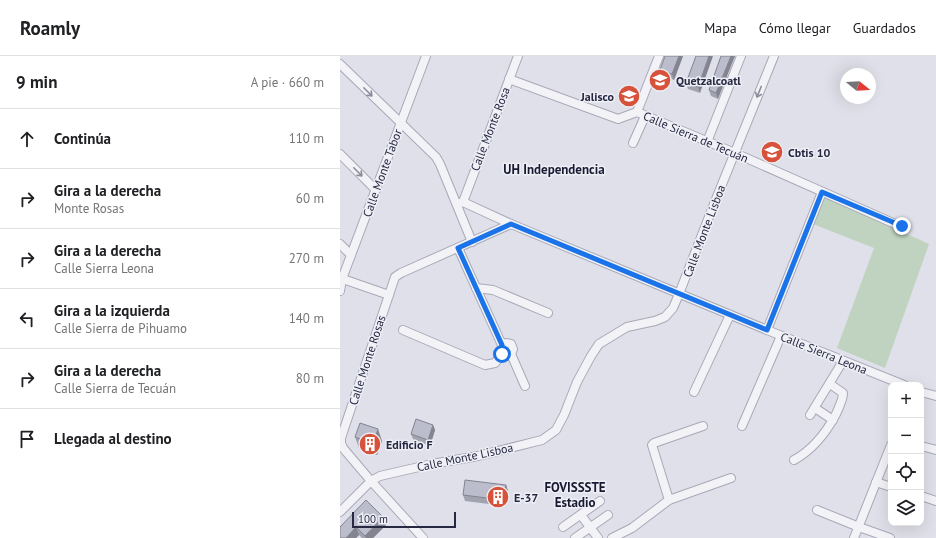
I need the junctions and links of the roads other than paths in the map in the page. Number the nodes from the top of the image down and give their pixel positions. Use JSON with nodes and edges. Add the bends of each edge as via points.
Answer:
{"nodes":[{"id":1,"x":518,"y":56,"type":"edge"},
{"id":2,"x":659,"y":56,"type":"edge"},
{"id":3,"x":741,"y":56,"type":"edge"},
{"id":4,"x":774,"y":56,"type":"edge"},
{"id":5,"x":425,"y":57,"type":"edge"},
{"id":6,"x":340,"y":64,"type":"edge"},
{"id":7,"x":509,"y":79,"type":"junction"},
{"id":8,"x":641,"y":114,"type":"junction"},
{"id":9,"x":400,"y":124,"type":"junction"},
{"id":10,"x":707,"y":142,"type":"junction"},
{"id":11,"x":633,"y":143,"type":"dead end"},
{"id":12,"x":735,"y":153,"type":"junction"},
{"id":13,"x":340,"y":154,"type":"edge"},
{"id":14,"x":376,"y":190,"type":"junction"},
{"id":15,"x":822,"y":192,"type":"junction"},
{"id":16,"x":460,"y":203,"type":"junction"},
{"id":17,"x":511,"y":224,"type":"junction"},
{"id":18,"x":902,"y":226,"type":"dead end"},
{"id":19,"x":472,"y":242,"type":"junction"},
{"id":20,"x":340,"y":244,"type":"edge"},
{"id":21,"x":458,"y":248,"type":"junction"},
{"id":22,"x":351,"y":255,"type":"junction"},
{"id":23,"x":341,"y":278,"type":"edge"},
{"id":24,"x":476,"y":288,"type":"junction"},
{"id":25,"x":340,"y":291,"type":"edge"},
{"id":26,"x":389,"y":294,"type":"junction"},
{"id":27,"x":679,"y":294,"type":"junction"},
{"id":28,"x":548,"y":313,"type":"dead end"},
{"id":29,"x":730,"y":315,"type":"junction"},
{"id":30,"x":403,"y":330,"type":"dead end"},
{"id":31,"x":767,"y":330,"type":"junction"},
{"id":32,"x":781,"y":336,"type":"junction"},
{"id":33,"x":502,"y":345,"type":"junction"},
{"id":34,"x":502,"y":354,"type":"junction"},
{"id":35,"x":511,"y":354,"type":"junction"},
{"id":36,"x":843,"y":361,"type":"junction"},
{"id":37,"x":896,"y":382,"type":"edge"},
{"id":38,"x":830,"y":384,"type":"junction"},
{"id":39,"x":524,"y":386,"type":"dead end"},
{"id":40,"x":694,"y":392,"type":"dead end"},
{"id":41,"x":924,"y":393,"type":"edge"},
{"id":42,"x":936,"y":396,"type":"edge"},
{"id":43,"x":833,"y":420,"type":"junction"},
{"id":44,"x":703,"y":426,"type":"dead end"},
{"id":45,"x":742,"y":426,"type":"dead end"},
{"id":46,"x":924,"y":447,"type":"edge"},
{"id":47,"x":936,"y":450,"type":"edge"},
{"id":48,"x":888,"y":452,"type":"edge"},
{"id":49,"x":794,"y":460,"type":"dead end"},
{"id":50,"x":731,"y":478,"type":"dead end"},
{"id":51,"x":371,"y":481,"type":"junction"},
{"id":52,"x":876,"y":482,"type":"junction"},
{"id":53,"x":888,"y":486,"type":"edge"},
{"id":54,"x":924,"y":497,"type":"edge"},
{"id":55,"x":669,"y":500,"type":"junction"},
{"id":56,"x":600,"y":501,"type":"dead end"},
{"id":57,"x":936,"y":501,"type":"edge"},
{"id":58,"x":817,"y":510,"type":"dead end"},
{"id":59,"x":340,"y":512,"type":"edge"},
{"id":60,"x":608,"y":514,"type":"dead end"},
{"id":61,"x":581,"y":515,"type":"junction"},
{"id":62,"x":590,"y":527,"type":"junction"},
{"id":63,"x":859,"y":527,"type":"junction"},
{"id":64,"x":563,"y":528,"type":"dead end"},
{"id":65,"x":422,"y":538,"type":"edge"},
{"id":66,"x":575,"y":538,"type":"edge"},
{"id":67,"x":598,"y":538,"type":"edge"},
{"id":68,"x":612,"y":538,"type":"edge"},
{"id":69,"x":854,"y":538,"type":"edge"},
{"id":70,"x":890,"y":538,"type":"edge"}],
"edges":[{"from":1,"to":7,"type":"street","name":"Calle Monte Rosa"},
{"from":2,"to":8,"type":"street"},
{"from":3,"to":10,"type":"street"},
{"from":4,"to":12,"type":"street","name":"Calle Monte Lisboa","one_way":true},
{"from":5,"to":9,"type":"street","name":"Calle Monte Tabor"},
{"from":6,"to":9,"type":"street","one_way":true},
{"from":7,"to":8,"type":"street","name":"Calle Sierra de Tecuán","via":[[618,119]]},
{"from":7,"to":16,"type":"street","name":"Calle Monte Rosa"},
{"from":8,"to":10,"type":"street","name":"Calle Sierra de Tecuán"},
{"from":8,"to":11,"type":"street"},
{"from":9,"to":14,"type":"street","name":"Calle Monte Tabor"},
{"from":9,"to":16,"type":"street","via":[[436,157]]},
{"from":10,"to":12,"type":"street","name":"Calle Sierra de Tecuán"},
{"from":12,"to":15,"type":"street","name":"Calle Sierra de Tecuán"},
{"from":12,"to":27,"type":"street","name":"Calle Monte Lisboa"},
{"from":13,"to":14,"type":"street","one_way":true},
{"from":14,"to":22,"type":"street","name":"Calle Monte Tabor"},
{"from":15,"to":18,"type":"street","name":"Calle Sierra de Tecuán"},
{"from":15,"to":31,"type":"street"},
{"from":16,"to":17,"type":"street","name":"Calle Sierra Leona"},
{"from":16,"to":19,"type":"street"},
{"from":17,"to":19,"type":"street"},
{"from":17,"to":27,"type":"street","name":"Calle Sierra Leona"},
{"from":19,"to":21,"type":"street"},
{"from":20,"to":22,"type":"street"},
{"from":21,"to":24,"type":"street"},
{"from":21,"to":26,"type":"street","name":"Calle Monte Rosas","via":[[401,273],[395,277]]},
{"from":22,"to":23,"type":"street","name":"Calle Monte Tabor"},
{"from":23,"to":25,"type":"street","name":"Calle Monte Tabor"},
{"from":23,"to":26,"type":"street"},
{"from":24,"to":28,"type":"street","via":[[493,290]]},
{"from":24,"to":33,"type":"street"},
{"from":26,"to":51,"type":"street","name":"Calle Monte Rosas","via":[[341,444]]},
{"from":27,"to":29,"type":"street","name":"Calle Sierra Leona"},
{"from":27,"to":51,"type":"street","name":"Calle Monte Lisboa","via":[[673,308],[665,317],[627,327],[598,344],[562,420],[556,430],[542,440],[478,456],[396,471]]},
{"from":29,"to":31,"type":"street","name":"Calle Sierra Leona"},
{"from":29,"to":40,"type":"street"},
{"from":30,"to":34,"type":"street","via":[[485,365],[495,363]]},
{"from":31,"to":32,"type":"street","name":"Calle Sierra Leona"},
{"from":32,"to":36,"type":"street","name":"Calle Sierra Leona"},
{"from":32,"to":45,"type":"street"},
{"from":33,"to":34,"type":"street"},
{"from":33,"to":35,"type":"street","via":[[511,344]]},
{"from":34,"to":35,"type":"street"},
{"from":35,"to":39,"type":"street"},
{"from":36,"to":37,"type":"street","name":"Calle Sierra Leona"},
{"from":36,"to":38,"type":"street"},
{"from":38,"to":43,"type":"street","via":[[843,393]]},
{"from":38,"to":43,"type":"street","via":[[813,412]]},
{"from":41,"to":42,"type":"street"},
{"from":43,"to":49,"type":"street","via":[[816,444]]},
{"from":44,"to":55,"type":"street","via":[[652,445]]},
{"from":46,"to":47,"type":"street"},
{"from":48,"to":52,"type":"street"},
{"from":50,"to":55,"type":"street"},
{"from":51,"to":59,"type":"street","name":"Calle Monte Lisboa"},
{"from":51,"to":65,"type":"street"},
{"from":52,"to":53,"type":"street"},
{"from":52,"to":63,"type":"street"},
{"from":54,"to":57,"type":"street"},
{"from":55,"to":68,"type":"street","via":[[632,528]]},
{"from":56,"to":61,"type":"street"},
{"from":58,"to":63,"type":"street"},
{"from":60,"to":62,"type":"street"},
{"from":61,"to":62,"type":"street"},
{"from":61,"to":64,"type":"street"},
{"from":62,"to":66,"type":"street"},
{"from":62,"to":67,"type":"street"},
{"from":63,"to":69,"type":"street"},
{"from":63,"to":70,"type":"street"}]}
